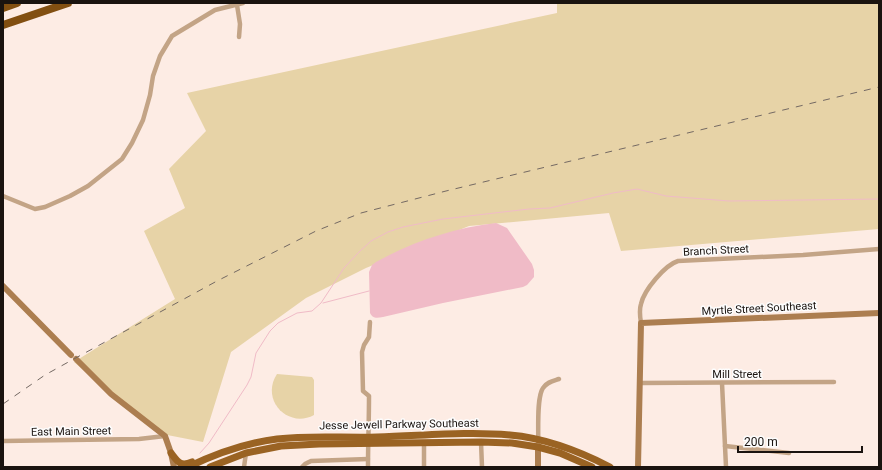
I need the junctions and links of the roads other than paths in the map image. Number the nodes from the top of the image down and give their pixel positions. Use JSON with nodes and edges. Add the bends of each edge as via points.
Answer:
{"nodes":[{"id":1,"x":17,"y":3,"type":"edge"},
{"id":2,"x":68,"y":3,"type":"edge"},
{"id":3,"x":243,"y":3,"type":"edge"},
{"id":4,"x":237,"y":5,"type":"junction"},
{"id":5,"x":3,"y":8,"type":"edge"},
{"id":6,"x":3,"y":25,"type":"edge"},
{"id":7,"x":239,"y":37,"type":"dead end"},
{"id":8,"x":3,"y":196,"type":"edge"},
{"id":9,"x":879,"y":249,"type":"edge"},
{"id":10,"x":3,"y":286,"type":"edge"},
{"id":11,"x":879,"y":313,"type":"edge"},
{"id":12,"x":370,"y":322,"type":"dead end"},
{"id":13,"x":641,"y":323,"type":"junction"},
{"id":14,"x":71,"y":355,"type":"dead end"},
{"id":15,"x":76,"y":360,"type":"dead end"},
{"id":16,"x":560,"y":379,"type":"dead end"},
{"id":17,"x":834,"y":382,"type":"dead end"},
{"id":18,"x":640,"y":383,"type":"junction"},
{"id":19,"x":722,"y":383,"type":"junction"},
{"id":20,"x":165,"y":436,"type":"junction"},
{"id":21,"x":538,"y":439,"type":"junction"},
{"id":22,"x":3,"y":441,"type":"edge"},
{"id":23,"x":368,"y":441,"type":"junction"},
{"id":24,"x":481,"y":442,"type":"junction"},
{"id":25,"x":424,"y":443,"type":"junction"},
{"id":26,"x":725,"y":446,"type":"junction"},
{"id":27,"x":538,"y":447,"type":"junction"},
{"id":28,"x":171,"y":453,"type":"junction"},
{"id":29,"x":246,"y":453,"type":"junction"},
{"id":30,"x":789,"y":453,"type":"dead end"},
{"id":31,"x":206,"y":458,"type":"junction"},
{"id":32,"x":368,"y":459,"type":"junction"},
{"id":33,"x":174,"y":467,"type":"edge"},
{"id":34,"x":188,"y":467,"type":"edge"},
{"id":35,"x":210,"y":467,"type":"edge"},
{"id":36,"x":244,"y":467,"type":"edge"},
{"id":37,"x":302,"y":467,"type":"edge"},
{"id":38,"x":368,"y":467,"type":"edge"},
{"id":39,"x":424,"y":467,"type":"edge"},
{"id":40,"x":482,"y":467,"type":"edge"},
{"id":41,"x":538,"y":467,"type":"edge"},
{"id":42,"x":592,"y":467,"type":"edge"},
{"id":43,"x":610,"y":467,"type":"edge"},
{"id":44,"x":638,"y":467,"type":"edge"},
{"id":45,"x":726,"y":467,"type":"edge"}],
"edges":[{"from":1,"to":5,"type":"highway"},
{"from":2,"to":6,"type":"highway"},
{"from":3,"to":4,"type":"street"},
{"from":4,"to":7,"type":"street"},
{"from":4,"to":8,"type":"street","via":[[215,10],[169,40],[152,76],[143,120],[132,143],[122,158],[88,186],[45,207],[35,209]]},
{"from":9,"to":13,"type":"street","name":"Branch Street","via":[[678,261],[665,269],[641,302]]},
{"from":10,"to":14,"type":"street"},
{"from":11,"to":13,"type":"street","name":"Myrtle Street Southeast"},
{"from":12,"to":23,"type":"street","via":[[362,352],[363,391],[369,396]]},
{"from":13,"to":18,"type":"street","name":"Branch Street"},
{"from":15,"to":20,"type":"street","via":[[111,394]]},
{"from":16,"to":21,"type":"street","via":[[549,382],[539,394]]},
{"from":17,"to":19,"type":"street","name":"Mill Street"},
{"from":18,"to":19,"type":"street","name":"Mill Street"},
{"from":18,"to":44,"type":"street","name":"Branch Street"},
{"from":19,"to":26,"type":"street"},
{"from":20,"to":22,"type":"street","name":"East Main Street","via":[[139,439]]},
{"from":20,"to":28,"type":"street"},
{"from":21,"to":23,"type":"main road","name":"Jesse Jewell Parkway Southeast","via":[[475,434]]},
{"from":21,"to":27,"type":"street"},
{"from":21,"to":43,"type":"main road","name":"Jesse Jewell Parkway Southeast","via":[[590,457]]},
{"from":23,"to":25,"type":"main road","name":"Jesse Jewell Parkway Southeast"},
{"from":23,"to":29,"type":"main road","name":"Jesse Jewell Parkway Southeast","via":[[281,446]]},
{"from":23,"to":31,"type":"main road","name":"Jesse Jewell Parkway Southeast","via":[[318,436],[278,439],[238,447]]},
{"from":23,"to":32,"type":"street"},
{"from":24,"to":25,"type":"main road","name":"Jesse Jewell Parkway Southeast"},
{"from":24,"to":27,"type":"main road","name":"Jesse Jewell Parkway Southeast"},
{"from":24,"to":40,"type":"street"},
{"from":25,"to":39,"type":"street"},
{"from":26,"to":30,"type":"street"},
{"from":26,"to":45,"type":"street"},
{"from":27,"to":41,"type":"street"},
{"from":27,"to":42,"type":"main road","name":"Jesse Jewell Parkway Southeast","via":[[560,453]]},
{"from":28,"to":31,"type":"main road","via":[[177,461],[184,464]]},
{"from":28,"to":33,"type":"street"},
{"from":29,"to":35,"type":"main road","name":"Jesse Jewell Parkway Southeast"},
{"from":29,"to":36,"type":"street"},
{"from":31,"to":34,"type":"main road","name":"Jesse Jewell Parkway Southeast"},
{"from":32,"to":37,"type":"street","via":[[311,462]]},
{"from":32,"to":38,"type":"street"}]}
